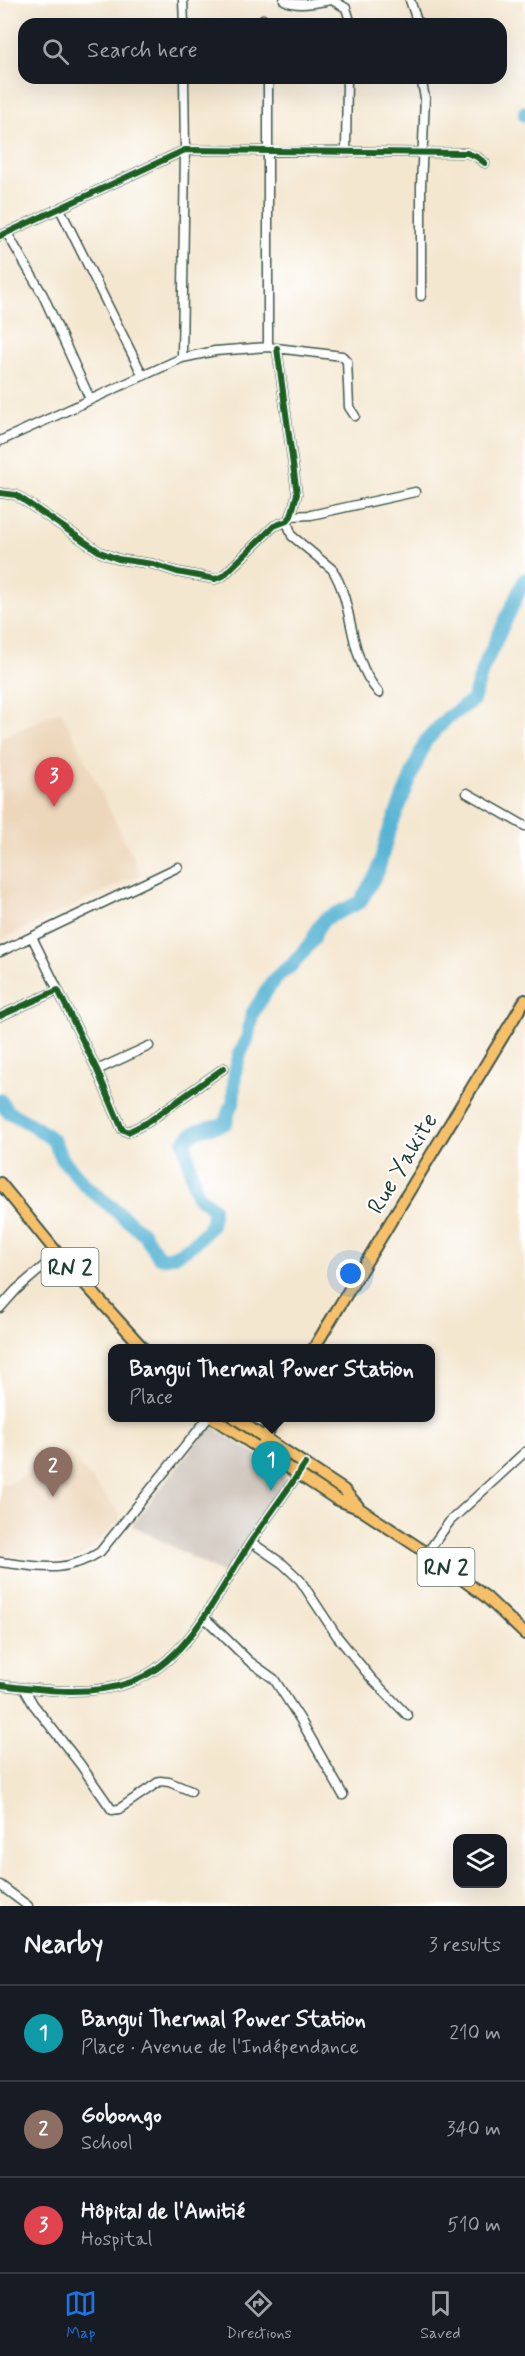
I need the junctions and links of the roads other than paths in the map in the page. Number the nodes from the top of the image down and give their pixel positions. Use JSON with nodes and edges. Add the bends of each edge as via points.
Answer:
{"nodes":[{"id":1,"x":183,"y":0,"type":"edge"},
{"id":2,"x":284,"y":0,"type":"edge"},
{"id":3,"x":332,"y":0,"type":"edge"},
{"id":4,"x":410,"y":0,"type":"edge"},
{"id":5,"x":184,"y":18,"type":"edge"},
{"id":6,"x":349,"y":18,"type":"edge"},
{"id":7,"x":416,"y":18,"type":"edge"},
{"id":8,"x":184,"y":84,"type":"edge"},
{"id":9,"x":268,"y":84,"type":"edge"},
{"id":10,"x":346,"y":84,"type":"edge"},
{"id":11,"x":422,"y":84,"type":"edge"},
{"id":12,"x":185,"y":150,"type":"junction"},
{"id":13,"x":269,"y":151,"type":"junction"},
{"id":14,"x":346,"y":152,"type":"junction"},
{"id":15,"x":422,"y":152,"type":"junction"},
{"id":16,"x":485,"y":164,"type":"dead end"},
{"id":17,"x":60,"y":208,"type":"junction"},
{"id":18,"x":3,"y":235,"type":"edge"},
{"id":19,"x":422,"y":296,"type":"dead end"},
{"id":20,"x":273,"y":348,"type":"junction"},
{"id":21,"x":182,"y":358,"type":"junction"},
{"id":22,"x":142,"y":374,"type":"junction"},
{"id":23,"x":90,"y":399,"type":"junction"},
{"id":24,"x":355,"y":416,"type":"dead end"},
{"id":25,"x":0,"y":441,"type":"edge"},
{"id":26,"x":415,"y":492,"type":"dead end"},
{"id":27,"x":0,"y":493,"type":"edge"},
{"id":28,"x":289,"y":518,"type":"junction"},
{"id":29,"x":378,"y":693,"type":"dead end"},
{"id":30,"x":468,"y":793,"type":"dead end"},
{"id":31,"x":525,"y":826,"type":"edge"},
{"id":32,"x":178,"y":867,"type":"dead end"},
{"id":33,"x":32,"y":938,"type":"junction"},
{"id":34,"x":0,"y":952,"type":"edge"},
{"id":35,"x":58,"y":990,"type":"junction"},
{"id":36,"x":525,"y":1000,"type":"edge"},
{"id":37,"x":0,"y":1016,"type":"edge"},
{"id":38,"x":149,"y":1046,"type":"dead end"},
{"id":39,"x":224,"y":1068,"type":"dead end"},
{"id":40,"x":97,"y":1070,"type":"junction"},
{"id":41,"x":0,"y":1183,"type":"edge"},
{"id":42,"x":58,"y":1254,"type":"junction"},
{"id":43,"x":0,"y":1308,"type":"edge"},
{"id":44,"x":139,"y":1344,"type":"edge"},
{"id":45,"x":316,"y":1344,"type":"edge"},
{"id":46,"x":205,"y":1422,"type":"edge"},
{"id":47,"x":219,"y":1422,"type":"edge"},
{"id":48,"x":242,"y":1422,"type":"edge"},
{"id":49,"x":263,"y":1422,"type":"edge"},
{"id":50,"x":272,"y":1422,"type":"edge"},
{"id":51,"x":253,"y":1429,"type":"junction"},
{"id":52,"x":245,"y":1439,"type":"junction"},
{"id":53,"x":266,"y":1439,"type":"junction"},
{"id":54,"x":259,"y":1449,"type":"junction"},
{"id":55,"x":525,"y":1452,"type":"edge"},
{"id":56,"x":305,"y":1464,"type":"junction"},
{"id":57,"x":298,"y":1474,"type":"junction"},
{"id":58,"x":360,"y":1509,"type":"junction"},
{"id":59,"x":251,"y":1542,"type":"junction"},
{"id":60,"x":427,"y":1553,"type":"junction"},
{"id":61,"x":0,"y":1562,"type":"edge"},
{"id":62,"x":204,"y":1617,"type":"junction"},
{"id":63,"x":525,"y":1635,"type":"edge"},
{"id":64,"x":0,"y":1685,"type":"edge"},
{"id":65,"x":24,"y":1688,"type":"junction"},
{"id":66,"x":408,"y":1716,"type":"dead end"},
{"id":67,"x":191,"y":1791,"type":"dead end"},
{"id":68,"x":343,"y":1795,"type":"dead end"},
{"id":69,"x":0,"y":1885,"type":"edge"},
{"id":70,"x":28,"y":1906,"type":"edge"}],
"edges":[{"from":1,"to":5,"type":"street"},
{"from":2,"to":3,"type":"street","via":[[304,4]]},
{"from":3,"to":6,"type":"street","via":[[346,8]]},
{"from":4,"to":7,"type":"street"},
{"from":8,"to":12,"type":"street"},
{"from":9,"to":13,"type":"street"},
{"from":10,"to":14,"type":"street"},
{"from":11,"to":15,"type":"street"},
{"from":12,"to":13,"type":"street"},
{"from":12,"to":17,"type":"street"},
{"from":12,"to":21,"type":"street"},
{"from":13,"to":14,"type":"street"},
{"from":13,"to":20,"type":"street"},
{"from":14,"to":15,"type":"street"},
{"from":15,"to":16,"type":"street","via":[[467,153]]},
{"from":15,"to":19,"type":"street"},
{"from":17,"to":18,"type":"street"},
{"from":17,"to":22,"type":"street"},
{"from":18,"to":23,"type":"street","via":[[43,295]]},
{"from":20,"to":21,"type":"street","via":[[215,351]]},
{"from":20,"to":24,"type":"street","via":[[342,356],[347,361],[349,407]]},
{"from":20,"to":28,"type":"street","via":[[297,494]]},
{"from":21,"to":22,"type":"street"},
{"from":22,"to":23,"type":"street"},
{"from":23,"to":25,"type":"street"},
{"from":26,"to":28,"type":"street"},
{"from":27,"to":28,"type":"street","via":[[16,495],[100,552],[215,579],[229,572],[274,526]]},
{"from":28,"to":29,"type":"street","via":[[292,536],[336,575],[356,652]]},
{"from":30,"to":31,"type":"street"},
{"from":32,"to":33,"type":"street"},
{"from":33,"to":34,"type":"street"},
{"from":33,"to":35,"type":"street"},
{"from":35,"to":37,"type":"street"},
{"from":35,"to":40,"type":"street"},
{"from":36,"to":45,"type":"main road","name":"Rue Yakite"},
{"from":38,"to":40,"type":"street"},
{"from":39,"to":40,"type":"street","via":[[129,1132],[122,1129]]},
{"from":41,"to":42,"type":"main road","number":"RN 2"},
{"from":42,"to":43,"type":"street"},
{"from":42,"to":44,"type":"main road","number":"RN 2"},
{"from":46,"to":61,"type":"street","via":[[100,1552],[69,1567]]},
{"from":47,"to":52,"type":"main road","number":"RN 2"},
{"from":48,"to":51,"type":"main road","number":"RN 2"},
{"from":49,"to":51,"type":"main road"},
{"from":50,"to":53,"type":"main road"},
{"from":51,"to":52,"type":"main road"},
{"from":51,"to":53,"type":"main road","number":"RN 2"},
{"from":52,"to":54,"type":"main road","number":"RN 2"},
{"from":53,"to":54,"type":"main road"},
{"from":53,"to":56,"type":"main road","number":"RN 2"},
{"from":54,"to":57,"type":"main road","number":"RN 2"},
{"from":55,"to":60,"type":"street","via":[[450,1521]]},
{"from":56,"to":57,"type":"street"},
{"from":56,"to":58,"type":"main road","number":"RN 2","via":[[344,1490]]},
{"from":57,"to":58,"type":"main road","number":"RN 2","via":[[336,1500]]},
{"from":57,"to":59,"type":"street"},
{"from":58,"to":60,"type":"main road","number":"RN 2"},
{"from":59,"to":62,"type":"street"},
{"from":59,"to":66,"type":"street","via":[[300,1580],[337,1636]]},
{"from":60,"to":63,"type":"main road","number":"RN 2","via":[[486,1597]]},
{"from":62,"to":65,"type":"street","via":[[174,1656],[131,1682],[86,1690]]},
{"from":62,"to":68,"type":"street","via":[[249,1661],[274,1679]]},
{"from":64,"to":65,"type":"street"},
{"from":65,"to":67,"type":"street","via":[[112,1810],[120,1809],[160,1781]]},
{"from":69,"to":70,"type":"street"}]}
